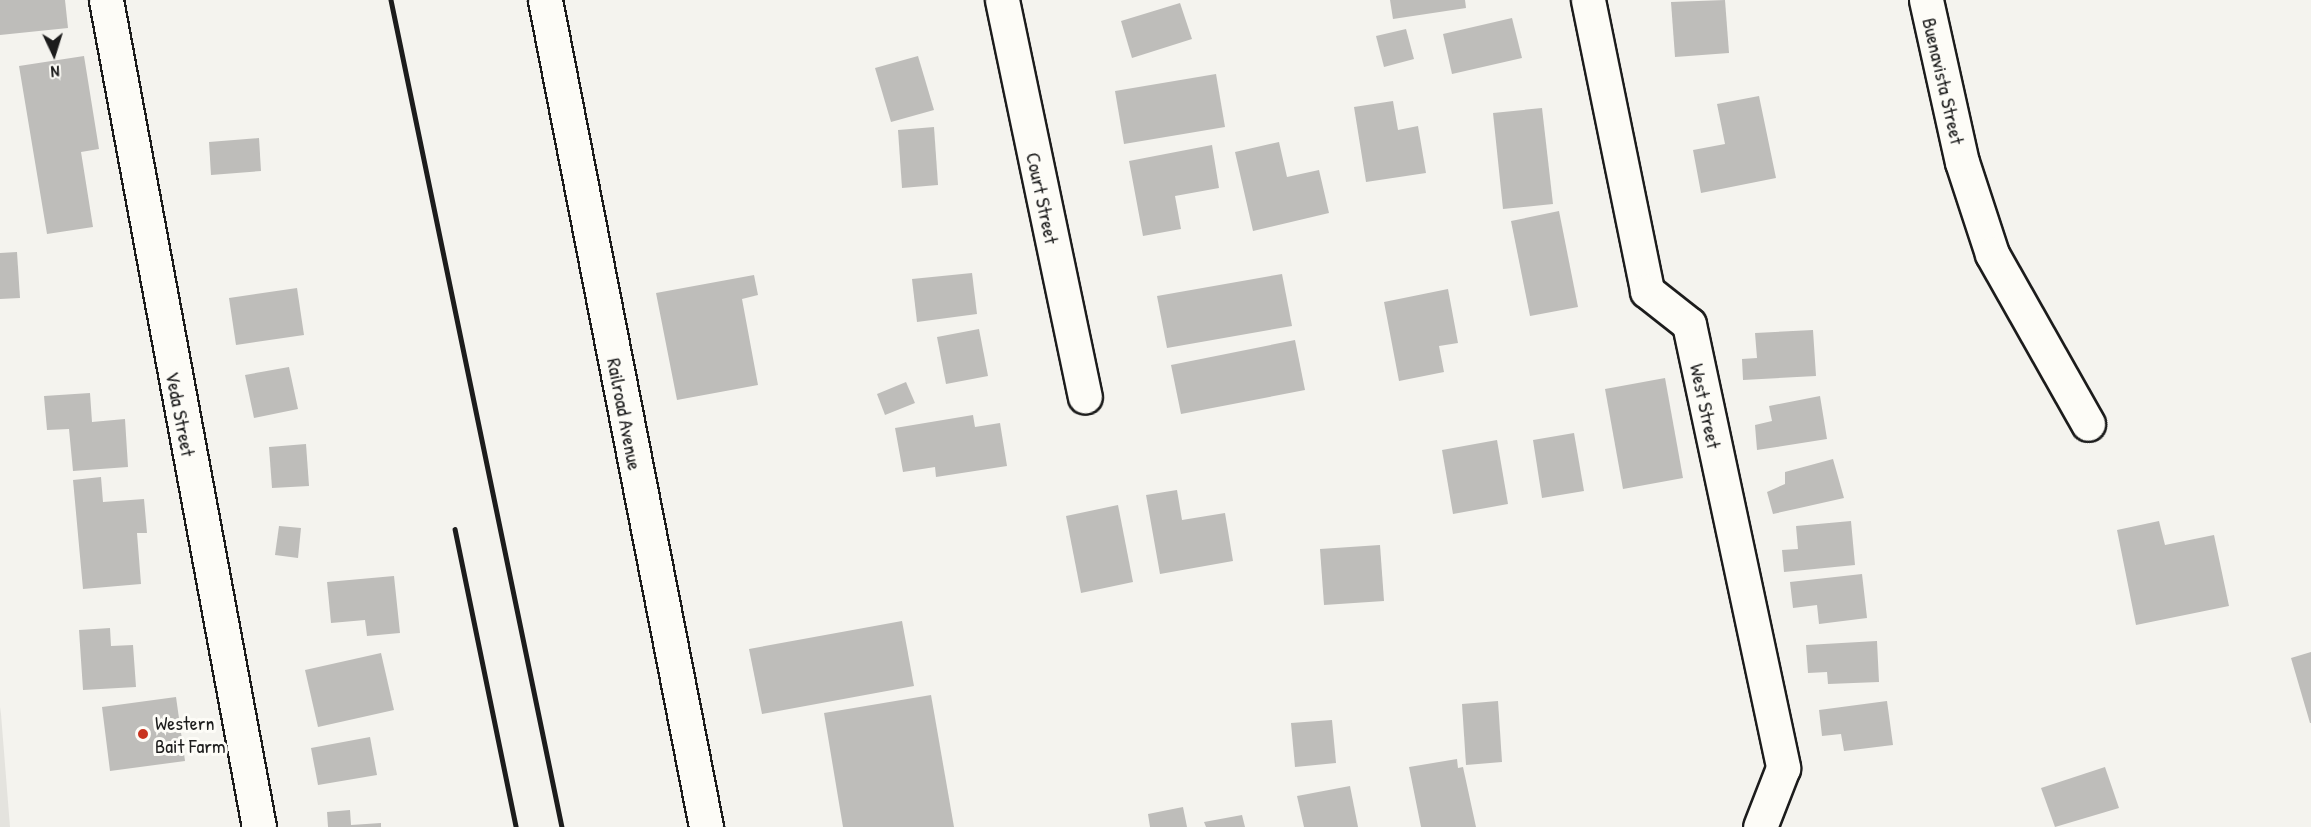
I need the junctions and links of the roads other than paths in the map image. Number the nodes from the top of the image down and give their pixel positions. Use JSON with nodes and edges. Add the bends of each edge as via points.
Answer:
{"nodes":[{"id":1,"x":106,"y":0,"type":"edge"},
{"id":2,"x":545,"y":0,"type":"edge"},
{"id":3,"x":1002,"y":0,"type":"edge"},
{"id":4,"x":1588,"y":0,"type":"edge"},
{"id":5,"x":1926,"y":0,"type":"edge"},
{"id":6,"x":1085,"y":396,"type":"dead end"},
{"id":7,"x":2088,"y":424,"type":"dead end"},
{"id":8,"x":260,"y":827,"type":"edge"},
{"id":9,"x":706,"y":827,"type":"edge"},
{"id":10,"x":1760,"y":827,"type":"edge"}],
"edges":[{"from":1,"to":8,"type":"street","name":"Veda Street"},
{"from":2,"to":9,"type":"street","name":"Railroad Avenue"},
{"from":3,"to":6,"type":"street","name":"Court Street"},
{"from":4,"to":10,"type":"street","name":"West Street","via":[[1647,291],[1689,324],[1783,768]]},
{"from":5,"to":7,"type":"street","name":"Buenavista Street","via":[[1962,162],[1992,254]]}]}
